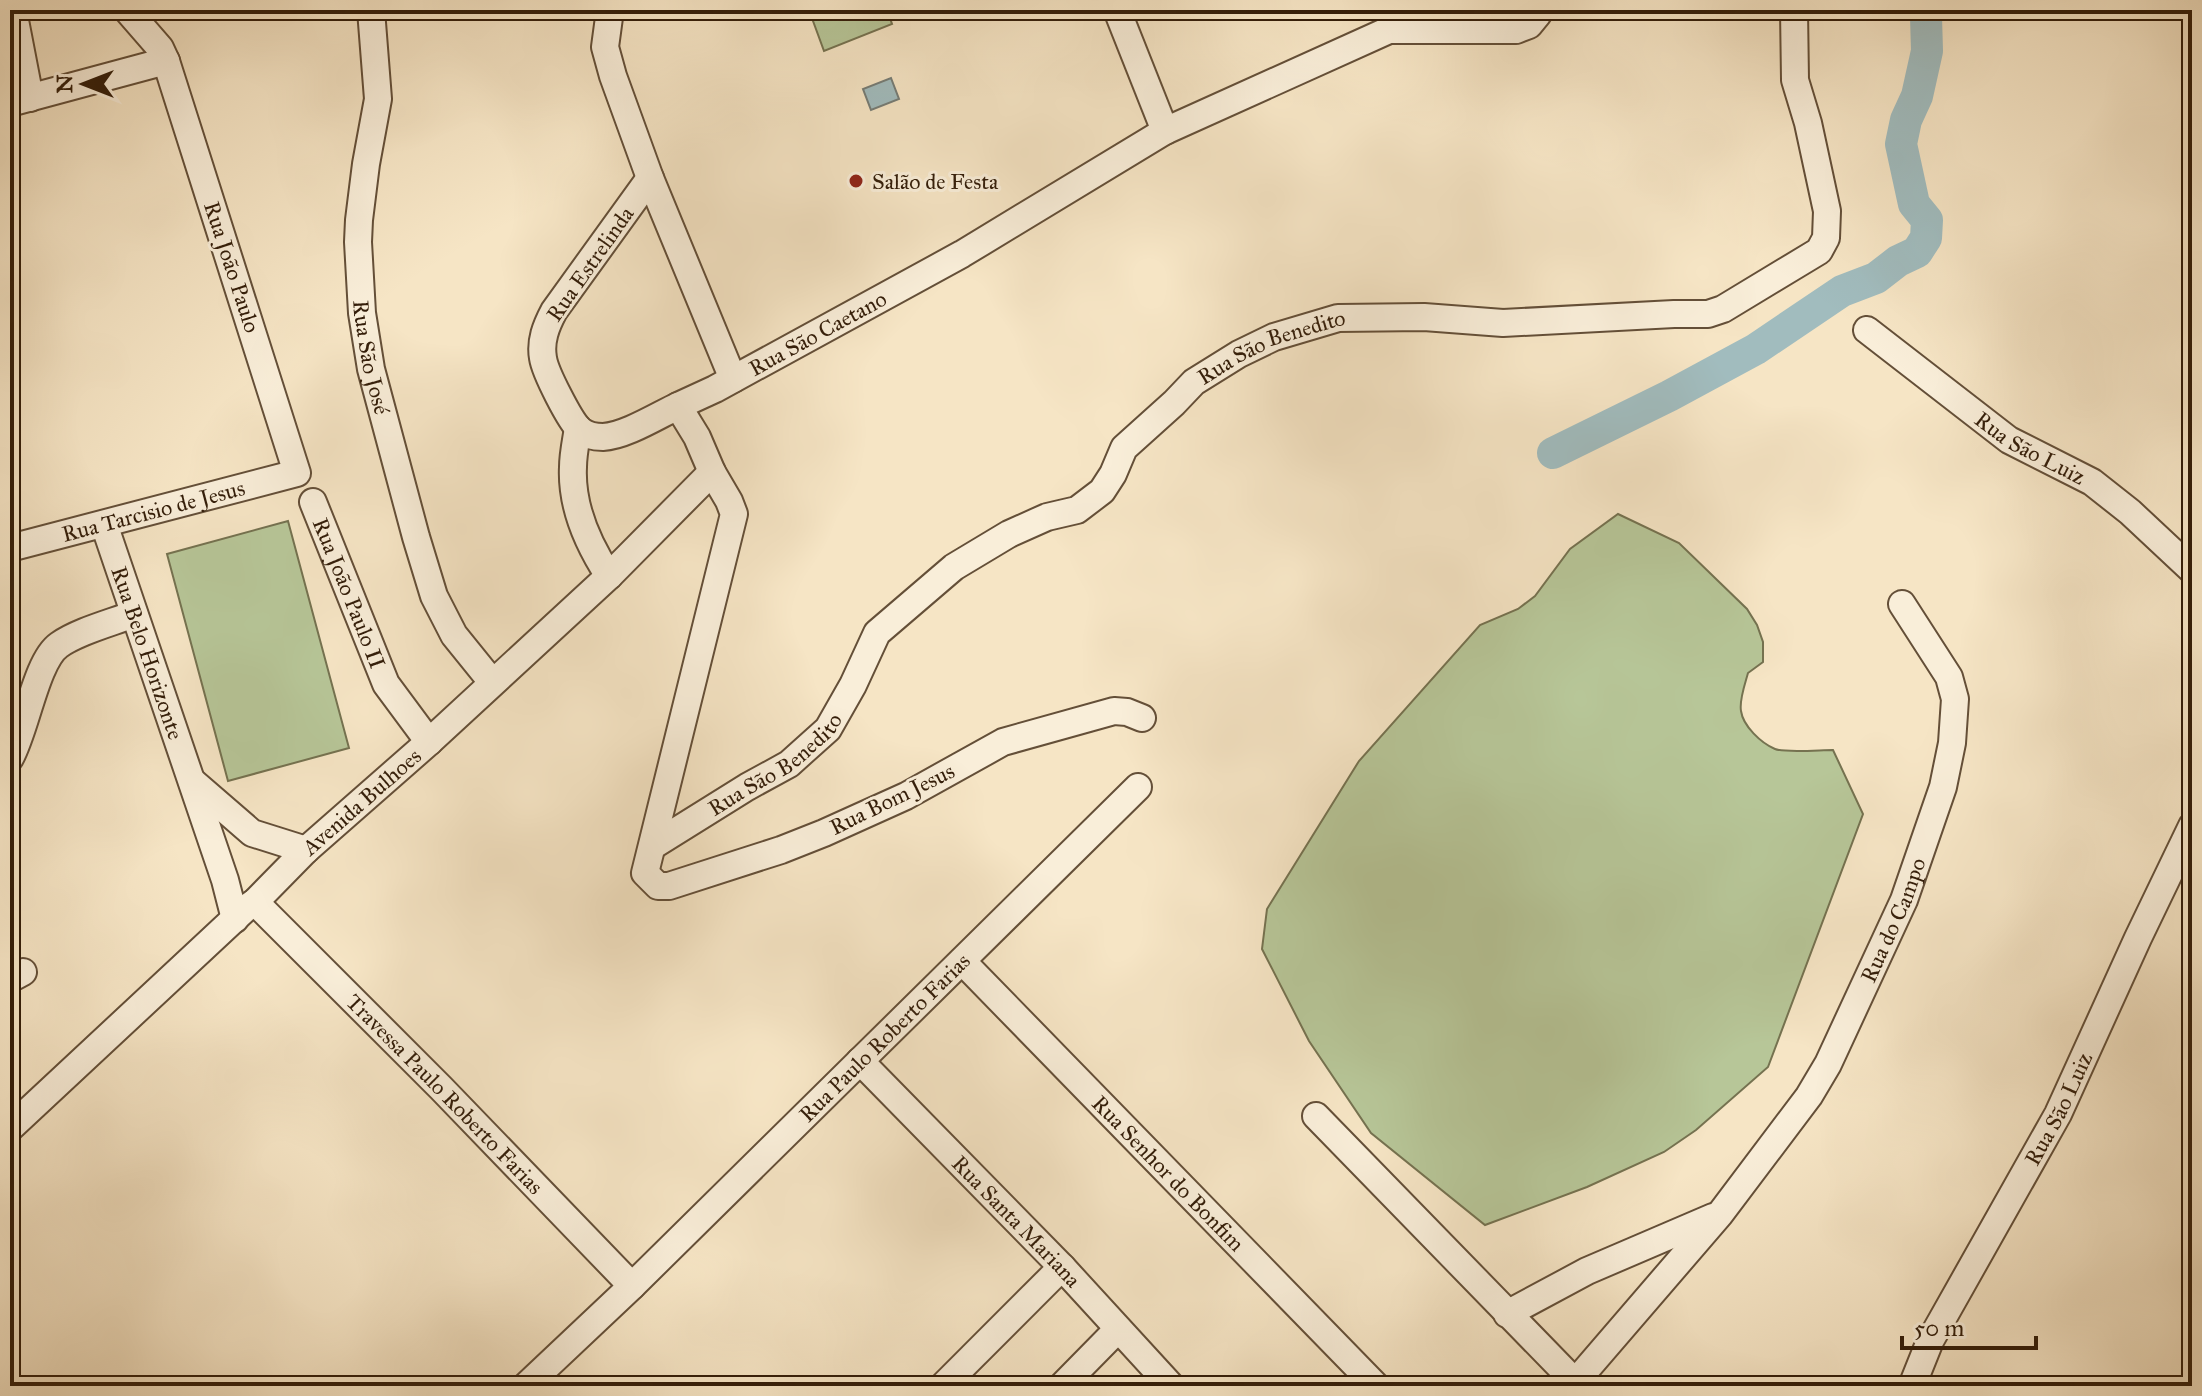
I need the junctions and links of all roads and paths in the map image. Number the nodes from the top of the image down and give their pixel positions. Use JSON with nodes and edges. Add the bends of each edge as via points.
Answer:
{"nodes":[{"id":1,"x":13,"y":10,"type":"edge"},
{"id":2,"x":127,"y":10,"type":"edge"},
{"id":3,"x":371,"y":10,"type":"edge"},
{"id":4,"x":610,"y":10,"type":"edge"},
{"id":5,"x":1117,"y":10,"type":"edge"},
{"id":6,"x":1538,"y":10,"type":"edge"},
{"id":7,"x":1794,"y":10,"type":"edge"},
{"id":8,"x":166,"y":61,"type":"junction"},
{"id":9,"x":20,"y":100,"type":"edge"},
{"id":10,"x":1165,"y":131,"type":"junction"},
{"id":11,"x":650,"y":178,"type":"junction"},
{"id":12,"x":1867,"y":330,"type":"dead end"},
{"id":13,"x":733,"y":379,"type":"junction"},
{"id":14,"x":678,"y":406,"type":"junction"},
{"id":15,"x":578,"y":428,"type":"junction"},
{"id":16,"x":712,"y":472,"type":"junction"},
{"id":17,"x":297,"y":473,"type":"joint"},
{"id":18,"x":313,"y":502,"type":"dead end"},
{"id":19,"x":104,"y":524,"type":"junction"},
{"id":20,"x":10,"y":548,"type":"edge"},
{"id":21,"x":2192,"y":570,"type":"edge"},
{"id":22,"x":609,"y":576,"type":"junction"},
{"id":23,"x":1902,"y":604,"type":"dead end"},
{"id":24,"x":134,"y":614,"type":"junction"},
{"id":25,"x":492,"y":682,"type":"junction"},
{"id":26,"x":1142,"y":718,"type":"dead end"},
{"id":27,"x":429,"y":742,"type":"junction"},
{"id":28,"x":10,"y":758,"type":"edge"},
{"id":29,"x":192,"y":781,"type":"junction"},
{"id":30,"x":1138,"y":787,"type":"dead end"},
{"id":31,"x":2192,"y":826,"type":"edge"},
{"id":32,"x":654,"y":845,"type":"junction"},
{"id":33,"x":306,"y":850,"type":"junction"},
{"id":34,"x":245,"y":911,"type":"junction"},
{"id":35,"x":962,"y":961,"type":"junction"},
{"id":36,"x":860,"y":1061,"type":"junction"},
{"id":37,"x":1316,"y":1116,"type":"dead end"},
{"id":38,"x":10,"y":1128,"type":"edge"},
{"id":39,"x":1720,"y":1214,"type":"junction"},
{"id":40,"x":1062,"y":1267,"type":"junction"},
{"id":41,"x":632,"y":1286,"type":"junction"},
{"id":42,"x":1507,"y":1314,"type":"junction"},
{"id":43,"x":1118,"y":1329,"type":"junction"},
{"id":44,"x":1573,"y":1384,"type":"edge"},
{"id":45,"x":526,"y":1386,"type":"edge"},
{"id":46,"x":943,"y":1386,"type":"edge"},
{"id":47,"x":1062,"y":1386,"type":"edge"},
{"id":48,"x":1171,"y":1386,"type":"edge"},
{"id":49,"x":1376,"y":1386,"type":"edge"},
{"id":50,"x":1912,"y":1386,"type":"edge"}],
"edges":[{"from":1,"to":9,"type":"street"},
{"from":2,"to":8,"type":"street","name":"Rua João Paulo"},
{"from":3,"to":25,"type":"street","name":"Rua São José","via":[[378,99],[358,242],[371,369],[434,596],[454,635]]},
{"from":4,"to":11,"type":"street","name":"Rua Estrelinda","via":[[605,47]]},
{"from":5,"to":10,"type":"street"},
{"from":6,"to":10,"type":"street","name":"Rua São Caetano","via":[[1529,25],[1516,30],[1389,30]]},
{"from":7,"to":32,"type":"street","name":"Rua São Benedito","via":[[1795,80],[1827,211],[1826,238],[1819,251],[1708,314],[1503,323],[1338,318],[1274,337],[1239,354],[1194,382],[1124,448],[1102,491],[1077,510],[1009,534],[954,567],[877,633],[828,729],[789,764]]},
{"from":8,"to":9,"type":"street"},
{"from":8,"to":17,"type":"street","name":"Rua João Paulo"},
{"from":10,"to":13,"type":"street","name":"Rua São Caetano","via":[[958,245]]},
{"from":11,"to":13,"type":"street","name":"Rua Estrelinda"},
{"from":11,"to":15,"type":"street","name":"Rua Estrelinda","via":[[543,333],[548,376]]},
{"from":12,"to":21,"type":"street","name":"Rua São Luiz","via":[[2009,440],[2092,482]]},
{"from":13,"to":14,"type":"street","name":"Rua São Caetano"},
{"from":14,"to":15,"type":"street","via":[[617,434],[602,437]]},
{"from":14,"to":16,"type":"street"},
{"from":15,"to":22,"type":"street","via":[[572,469],[576,499],[583,527]]},
{"from":16,"to":22,"type":"street","name":"Avenida Bulhoes"},
{"from":16,"to":32,"type":"street","via":[[734,514]]},
{"from":17,"to":19,"type":"street","name":"Rua Tarcisio de Jesus"},
{"from":18,"to":27,"type":"street","name":"Rua João Paulo II","via":[[386,684]]},
{"from":19,"to":20,"type":"street","name":"Rua Tarcisio de Jesus","via":[[44,533]]},
{"from":19,"to":24,"type":"street","name":"Rua Belo Horizonte"},
{"from":22,"to":25,"type":"street","name":"Avenida Bulhoes"},
{"from":23,"to":39,"type":"street","name":"Rua do Campo","via":[[1953,686],[1952,743],[1943,787],[1904,900],[1828,1064]]},
{"from":24,"to":28,"type":"street","via":[[57,646],[43,667]]},
{"from":24,"to":29,"type":"street","name":"Rua Belo Horizonte"},
{"from":25,"to":27,"type":"street","name":"Avenida Bulhoes"},
{"from":26,"to":32,"type":"street","name":"Rua Bom Jesus","via":[[1114,711],[1003,742],[906,796],[824,833],[669,886],[658,886],[645,873]]},
{"from":27,"to":33,"type":"street","name":"Avenida Bulhoes"},
{"from":29,"to":33,"type":"street","name":"Rua Belo Horizonte","via":[[252,833]]},
{"from":29,"to":34,"type":"street","name":"Rua Belo Horizonte","via":[[225,880]]},
{"from":30,"to":35,"type":"street","name":"Rua Paulo Roberto Farias"},
{"from":31,"to":50,"type":"street","name":"Rua São Luiz","via":[[2058,1114],[1930,1341]]},
{"from":33,"to":34,"type":"street","name":"Avenida Bulhoes"},
{"from":34,"to":38,"type":"street","name":"Avenida Bulhoes"},
{"from":34,"to":41,"type":"street","name":"Travessa Paulo Roberto Farias","via":[[441,1088]]},
{"from":35,"to":36,"type":"street","name":"Rua Paulo Roberto Farias"},
{"from":35,"to":49,"type":"street","name":"Rua Senhor do Bonfim"},
{"from":36,"to":40,"type":"street","name":"Rua Santa Mariana"},
{"from":36,"to":41,"type":"street","name":"Rua Paulo Roberto Farias"},
{"from":37,"to":42,"type":"street"},
{"from":39,"to":42,"type":"street","name":"Rua do Campo","via":[[1587,1271]]},
{"from":39,"to":44,"type":"street","name":"Rua do Campo"},
{"from":40,"to":43,"type":"street","name":"Rua Santa Mariana"},
{"from":40,"to":46,"type":"street"},
{"from":41,"to":45,"type":"street","name":"Rua Paulo Roberto Farias"},
{"from":42,"to":44,"type":"street"},
{"from":43,"to":47,"type":"street"},
{"from":43,"to":48,"type":"street","name":"Rua Santa Mariana"}]}
